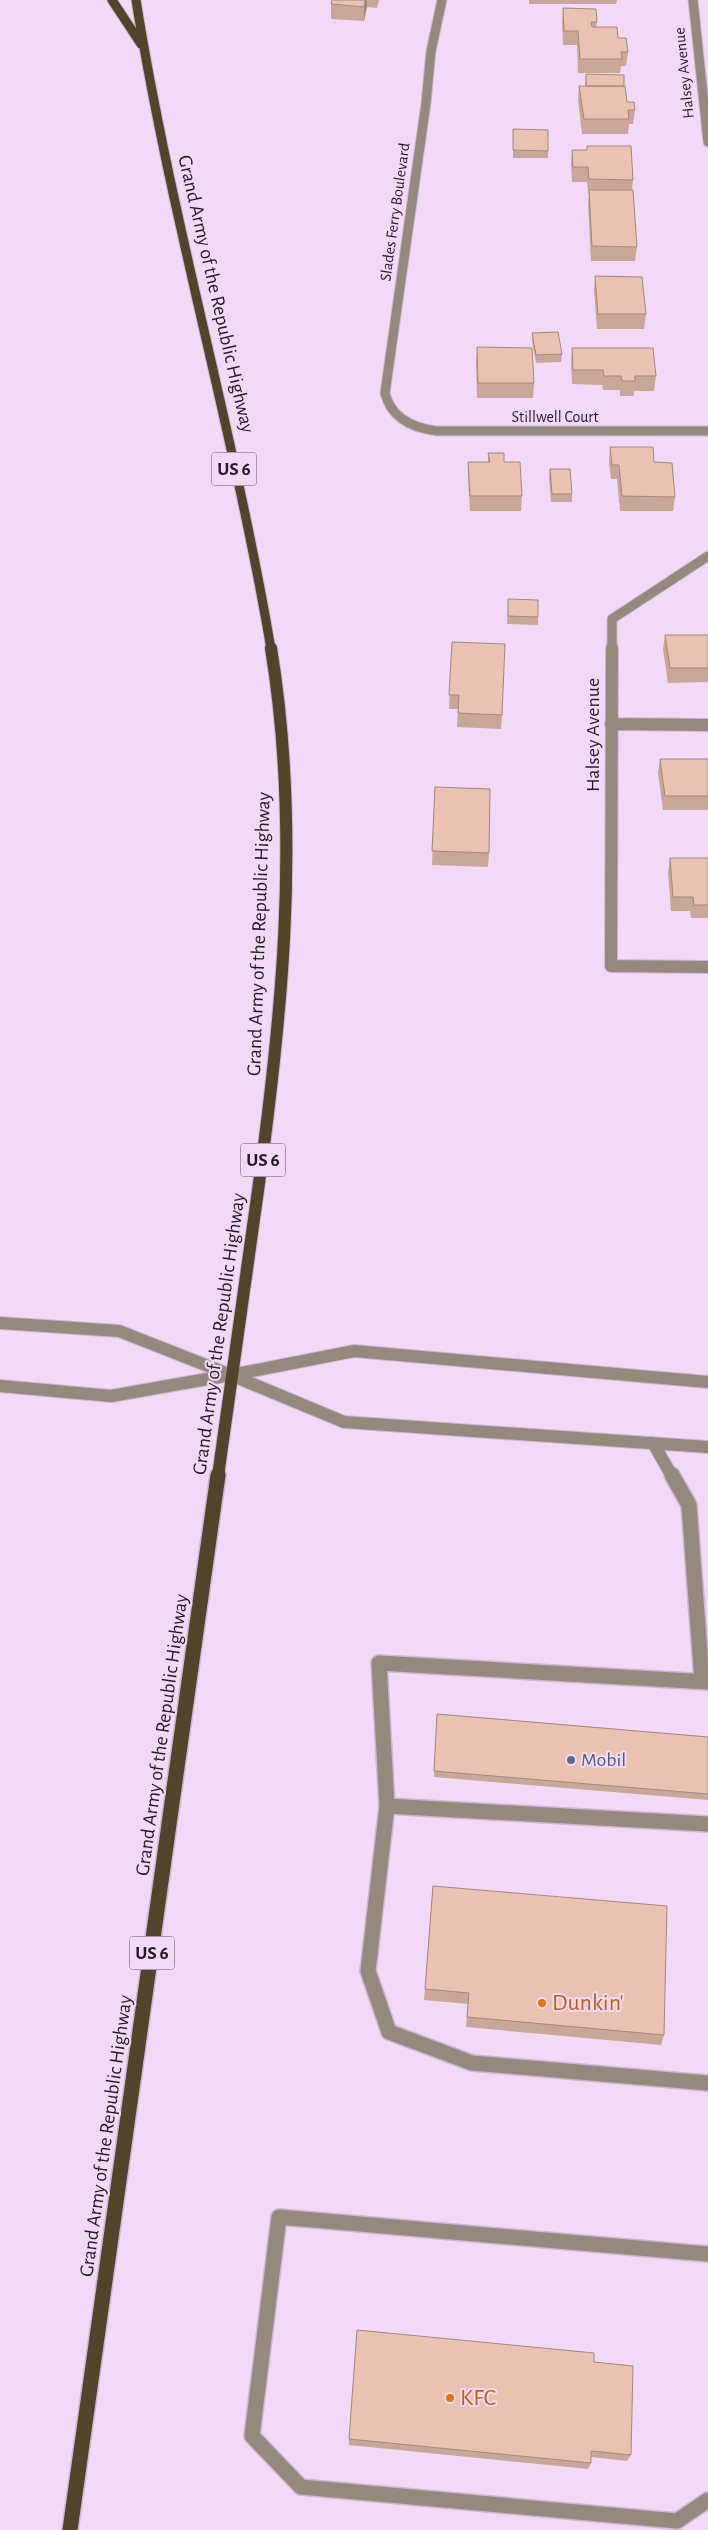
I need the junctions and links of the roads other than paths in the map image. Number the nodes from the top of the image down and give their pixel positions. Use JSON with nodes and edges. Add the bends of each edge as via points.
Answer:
{"nodes":[{"id":1,"x":112,"y":0,"type":"edge"},
{"id":2,"x":136,"y":0,"type":"edge"},
{"id":3,"x":442,"y":0,"type":"edge"},
{"id":4,"x":693,"y":0,"type":"edge"},
{"id":5,"x":144,"y":49,"type":"junction"},
{"id":6,"x":708,"y":142,"type":"edge"},
{"id":7,"x":405,"y":421,"type":"joint"},
{"id":8,"x":708,"y":432,"type":"edge"},
{"id":9,"x":708,"y":556,"type":"edge"},
{"id":10,"x":611,"y":724,"type":"junction"},
{"id":11,"x":708,"y":724,"type":"edge"},
{"id":12,"x":708,"y":967,"type":"edge"},
{"id":13,"x":0,"y":1323,"type":"edge"},
{"id":14,"x":231,"y":1375,"type":"junction"},
{"id":15,"x":708,"y":1382,"type":"edge"},
{"id":16,"x":0,"y":1386,"type":"edge"},
{"id":17,"x":653,"y":1443,"type":"junction"},
{"id":18,"x":708,"y":1447,"type":"edge"},
{"id":19,"x":705,"y":1682,"type":"edge"},
{"id":20,"x":387,"y":1806,"type":"junction"},
{"id":21,"x":708,"y":1824,"type":"edge"},
{"id":22,"x":708,"y":2083,"type":"edge"},
{"id":23,"x":708,"y":2254,"type":"edge"},
{"id":24,"x":708,"y":2500,"type":"edge"},
{"id":25,"x":70,"y":2530,"type":"edge"}],
"edges":[{"from":1,"to":5,"type":"main road"},
{"from":2,"to":5,"type":"main road","name":"Grand Army of the Republic Highway","number":"US 6"},
{"from":3,"to":7,"type":"street","name":"Slades Ferry Boulevard","via":[[428,66],[426,104],[385,394],[387,406]]},
{"from":4,"to":6,"type":"street","name":"Halsey Avenue"},
{"from":5,"to":14,"type":"main road","name":"Grand Army of the Republic Highway","number":"US 6","via":[[262,603],[280,714],[285,770],[285,892],[275,1055]]},
{"from":7,"to":8,"type":"street","name":"Stillwell Court","via":[[437,431]]},
{"from":9,"to":10,"type":"street","name":"Halsey Avenue","via":[[612,619]]},
{"from":10,"to":11,"type":"street"},
{"from":10,"to":12,"type":"street","name":"Halsey Avenue","via":[[611,966]]},
{"from":13,"to":14,"type":"street","via":[[119,1331]]},
{"from":14,"to":15,"type":"street","via":[[354,1351]]},
{"from":14,"to":16,"type":"street","via":[[111,1396]]},
{"from":14,"to":17,"type":"street","via":[[344,1422]]},
{"from":14,"to":25,"type":"main road","name":"Grand Army of the Republic Highway","number":"US 6","via":[[194,1660]]},
{"from":17,"to":18,"type":"street"},
{"from":17,"to":19,"type":"street","via":[[689,1505]]},
{"from":19,"to":20,"type":"street","via":[[379,1663]]},
{"from":20,"to":21,"type":"street"},
{"from":20,"to":22,"type":"street","via":[[368,1972],[390,2032],[472,2063]]},
{"from":23,"to":24,"type":"street","via":[[279,2218],[252,2436],[301,2488],[677,2521]]}]}
